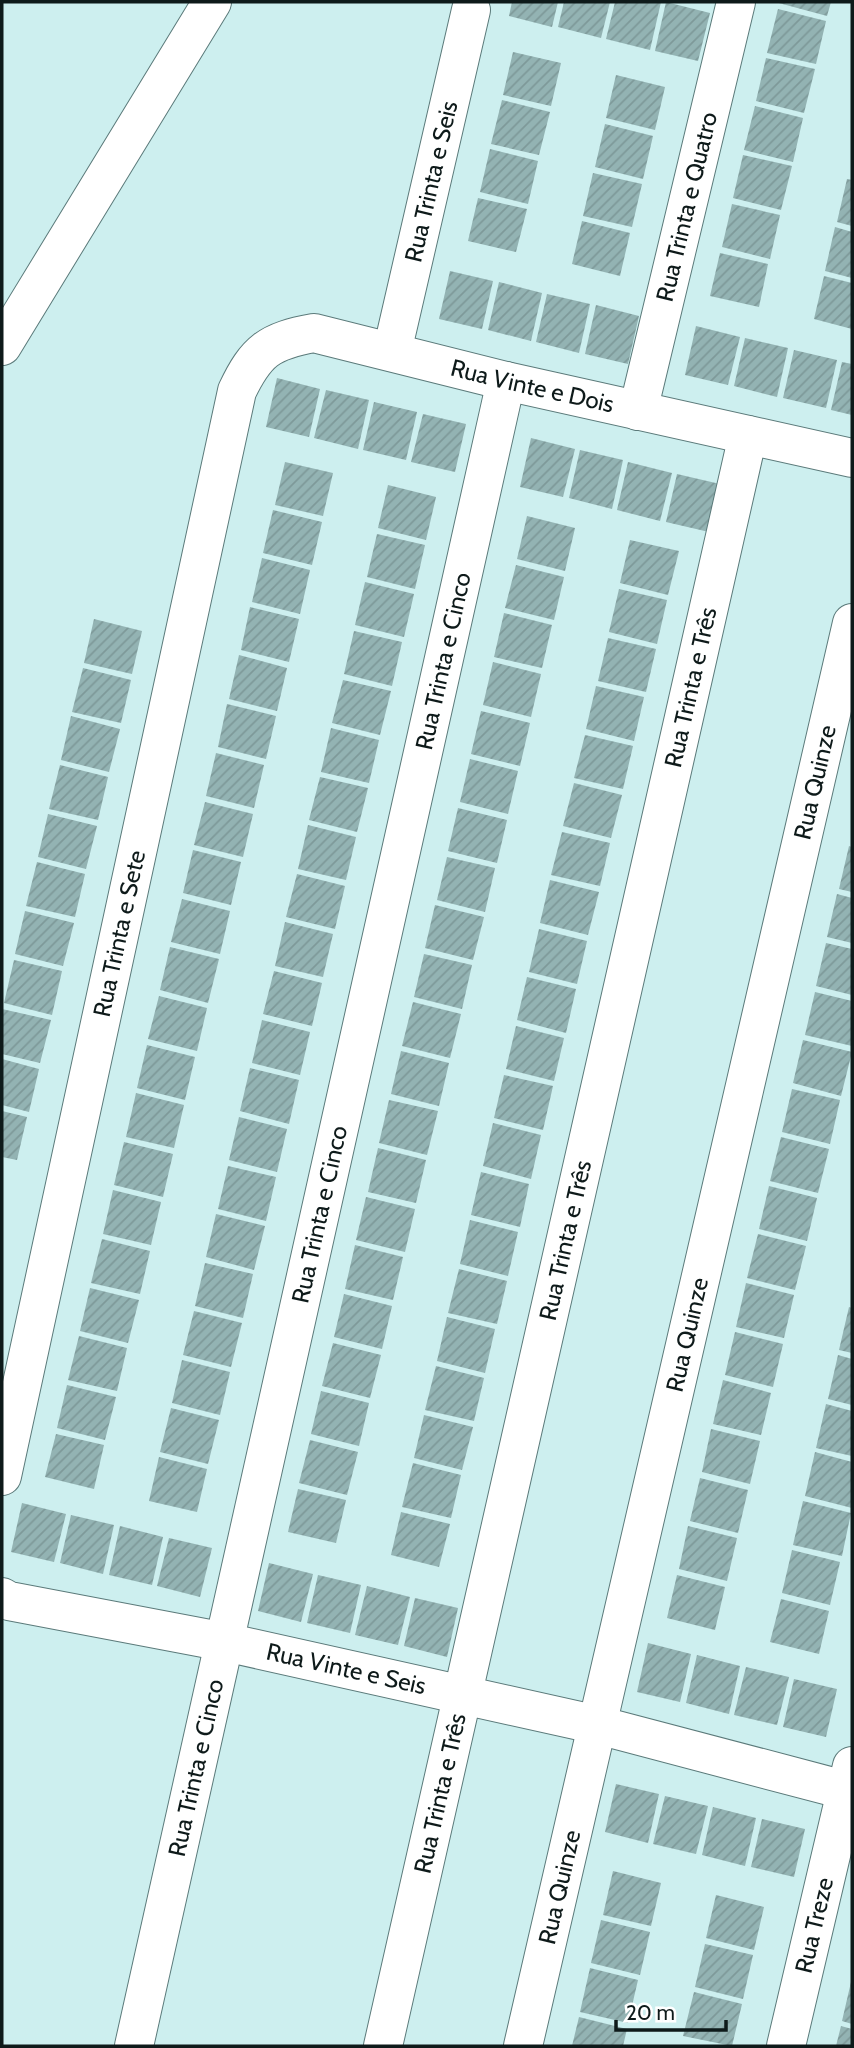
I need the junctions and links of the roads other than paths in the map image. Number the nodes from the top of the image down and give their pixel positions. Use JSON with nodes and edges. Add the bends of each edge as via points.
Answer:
{"nodes":[{"id":1,"x":212,"y":2,"type":"edge"},
{"id":2,"x":736,"y":2,"type":"edge"},
{"id":3,"x":471,"y":10,"type":"dead end"},
{"id":4,"x":2,"y":346,"type":"edge"},
{"id":5,"x":392,"y":352,"type":"junction"},
{"id":6,"x":506,"y":381,"type":"junction"},
{"id":7,"x":237,"y":391,"type":"joint"},
{"id":8,"x":638,"y":411,"type":"junction"},
{"id":9,"x":748,"y":435,"type":"junction"},
{"id":10,"x":852,"y":458,"type":"edge"},
{"id":11,"x":852,"y":622,"type":"edge"},
{"id":12,"x":2,"y":1476,"type":"edge"},
{"id":13,"x":2,"y":1597,"type":"edge"},
{"id":14,"x":225,"y":1642,"type":"junction"},
{"id":15,"x":462,"y":1695,"type":"junction"},
{"id":16,"x":598,"y":1725,"type":"junction"},
{"id":17,"x":850,"y":1782,"type":"edge"},
{"id":18,"x":134,"y":2046,"type":"edge"},
{"id":19,"x":383,"y":2046,"type":"edge"},
{"id":20,"x":523,"y":2046,"type":"edge"},
{"id":21,"x":786,"y":2046,"type":"edge"}],
"edges":[{"from":1,"to":4,"type":"street"},
{"from":2,"to":8,"type":"street","name":"Rua Trinta e Quatro"},
{"from":3,"to":5,"type":"street","name":"Rua Trinta e Seis"},
{"from":5,"to":6,"type":"street","name":"Rua Vinte e Dois"},
{"from":5,"to":7,"type":"street","name":"Rua Vinte e Dois","via":[[314,333],[291,337],[269,347],[249,366]]},
{"from":6,"to":8,"type":"street","name":"Rua Vinte e Dois"},
{"from":6,"to":14,"type":"street","name":"Rua Trinta e Cinco"},
{"from":7,"to":12,"type":"street","name":"Rua Trinta e Sete"},
{"from":8,"to":9,"type":"street","name":"Rua Vinte e Dois"},
{"from":9,"to":10,"type":"street","name":"Rua Vinte e Dois"},
{"from":9,"to":15,"type":"street","name":"Rua Trinta e Três"},
{"from":11,"to":16,"type":"street","name":"Rua Quinze"},
{"from":13,"to":14,"type":"street","name":"Rua Vinte e Seis"},
{"from":14,"to":15,"type":"street","name":"Rua Vinte e Seis"},
{"from":14,"to":18,"type":"street","name":"Rua Trinta e Cinco"},
{"from":15,"to":16,"type":"street","name":"Rua Vinte e Seis"},
{"from":15,"to":19,"type":"street","name":"Rua Trinta e Três"},
{"from":16,"to":17,"type":"street","name":"Rua Vinte e Seis"},
{"from":16,"to":20,"type":"street","name":"Rua Quinze"},
{"from":17,"to":21,"type":"street","name":"Rua Treze"}]}
